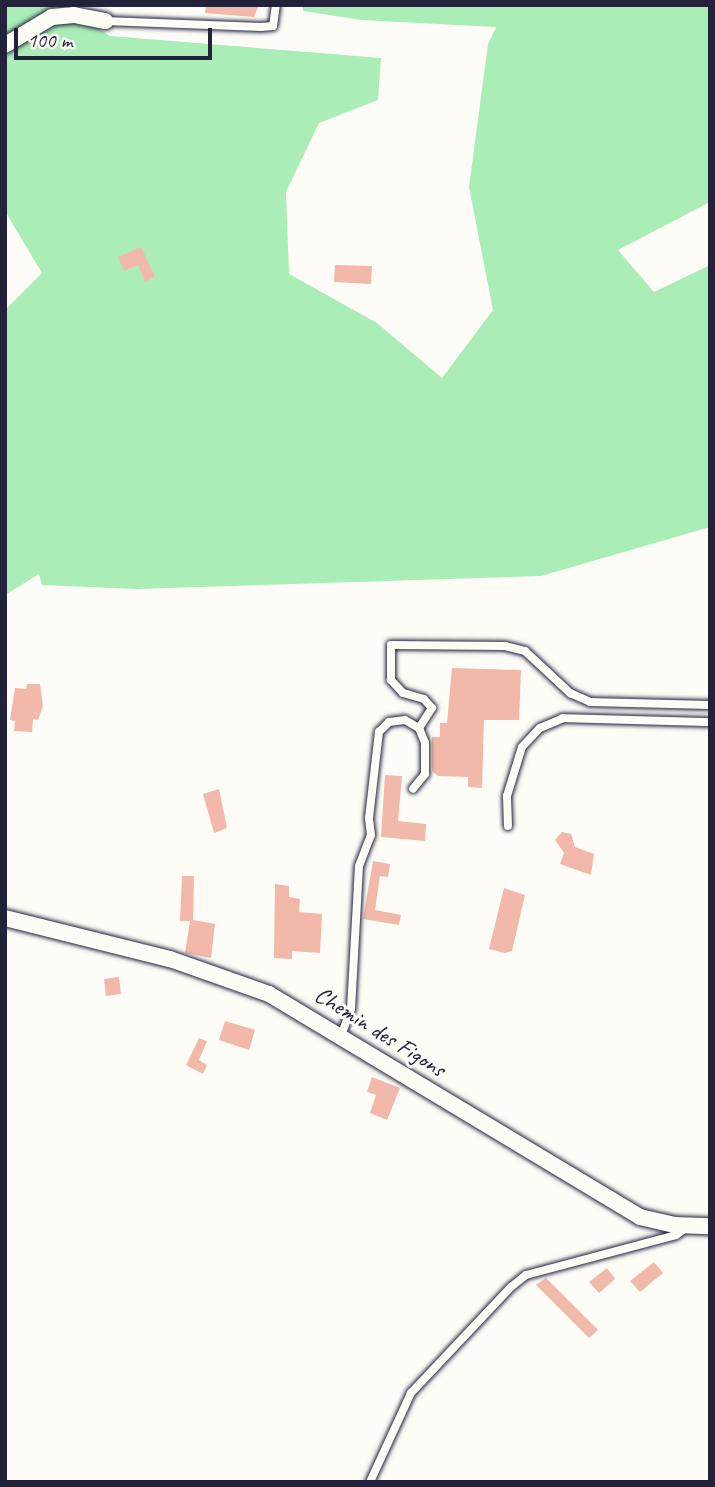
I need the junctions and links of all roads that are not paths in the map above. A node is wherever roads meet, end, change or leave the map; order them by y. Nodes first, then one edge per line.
1 (276, 5) edge
2 (105, 21) joint
3 (5, 45) edge
4 (710, 705) edge
5 (710, 722) edge
6 (419, 728) junction
7 (413, 789) dead end
8 (508, 826) dead end
9 (5, 918) edge
10 (341, 1035) junction
11 (690, 1226) junction
12 (710, 1226) edge
13 (370, 1482) edge

1 - 2 lane
2 - 3 street
4 - 6 lane
5 - 8 lane
6 - 7 lane
6 - 10 lane
9 - 10 street, Chemin des Figons
10 - 11 street, Chemin des Figons
11 - 12 street, Chemin des Figons
11 - 13 lane

